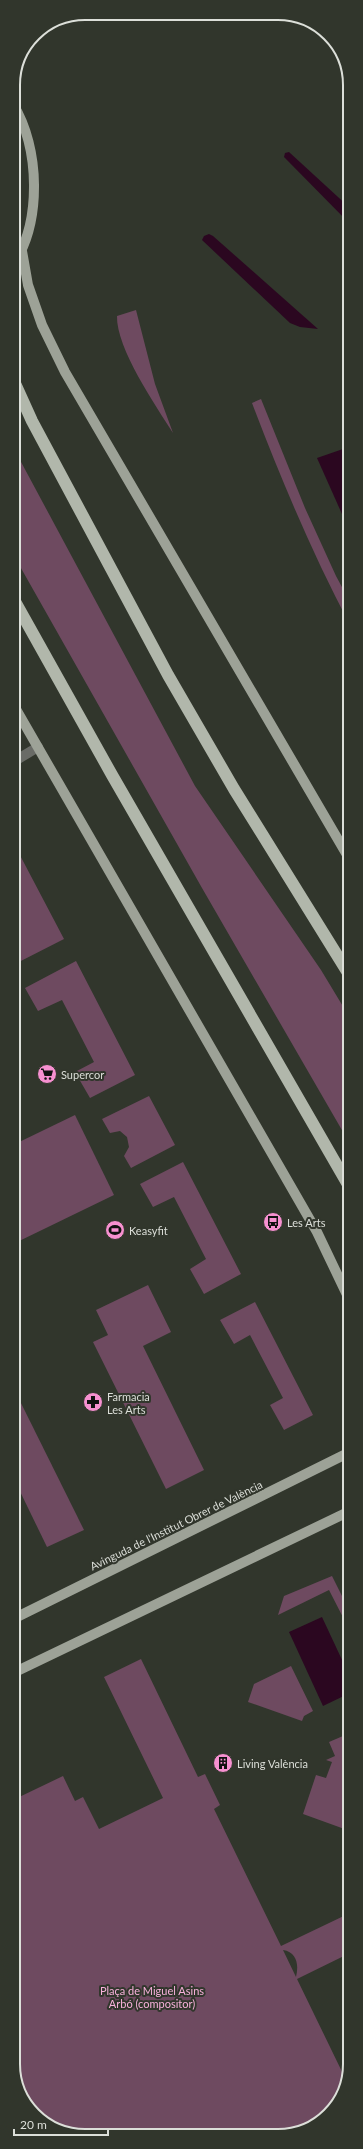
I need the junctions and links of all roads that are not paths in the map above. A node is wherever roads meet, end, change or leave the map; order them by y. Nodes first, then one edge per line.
1 (20, 121) edge
2 (22, 251) junction
3 (20, 254) edge
4 (20, 394) edge
5 (20, 611) edge
6 (20, 716) edge
7 (38, 747) junction
8 (20, 758) edge
9 (343, 848) edge
10 (343, 965) edge
11 (343, 1176) edge
12 (343, 1286) edge
13 (343, 1455) edge
14 (343, 1514) edge
15 (20, 1616) edge
16 (20, 1670) edge

1 - 2 main road
2 - 3 main road
2 - 9 main road
4 - 10 highway
5 - 11 highway
6 - 7 main road
7 - 8 street
7 - 12 main road
13 - 15 main road, Avinguda de l'Institut Obrer de València
14 - 16 main road

